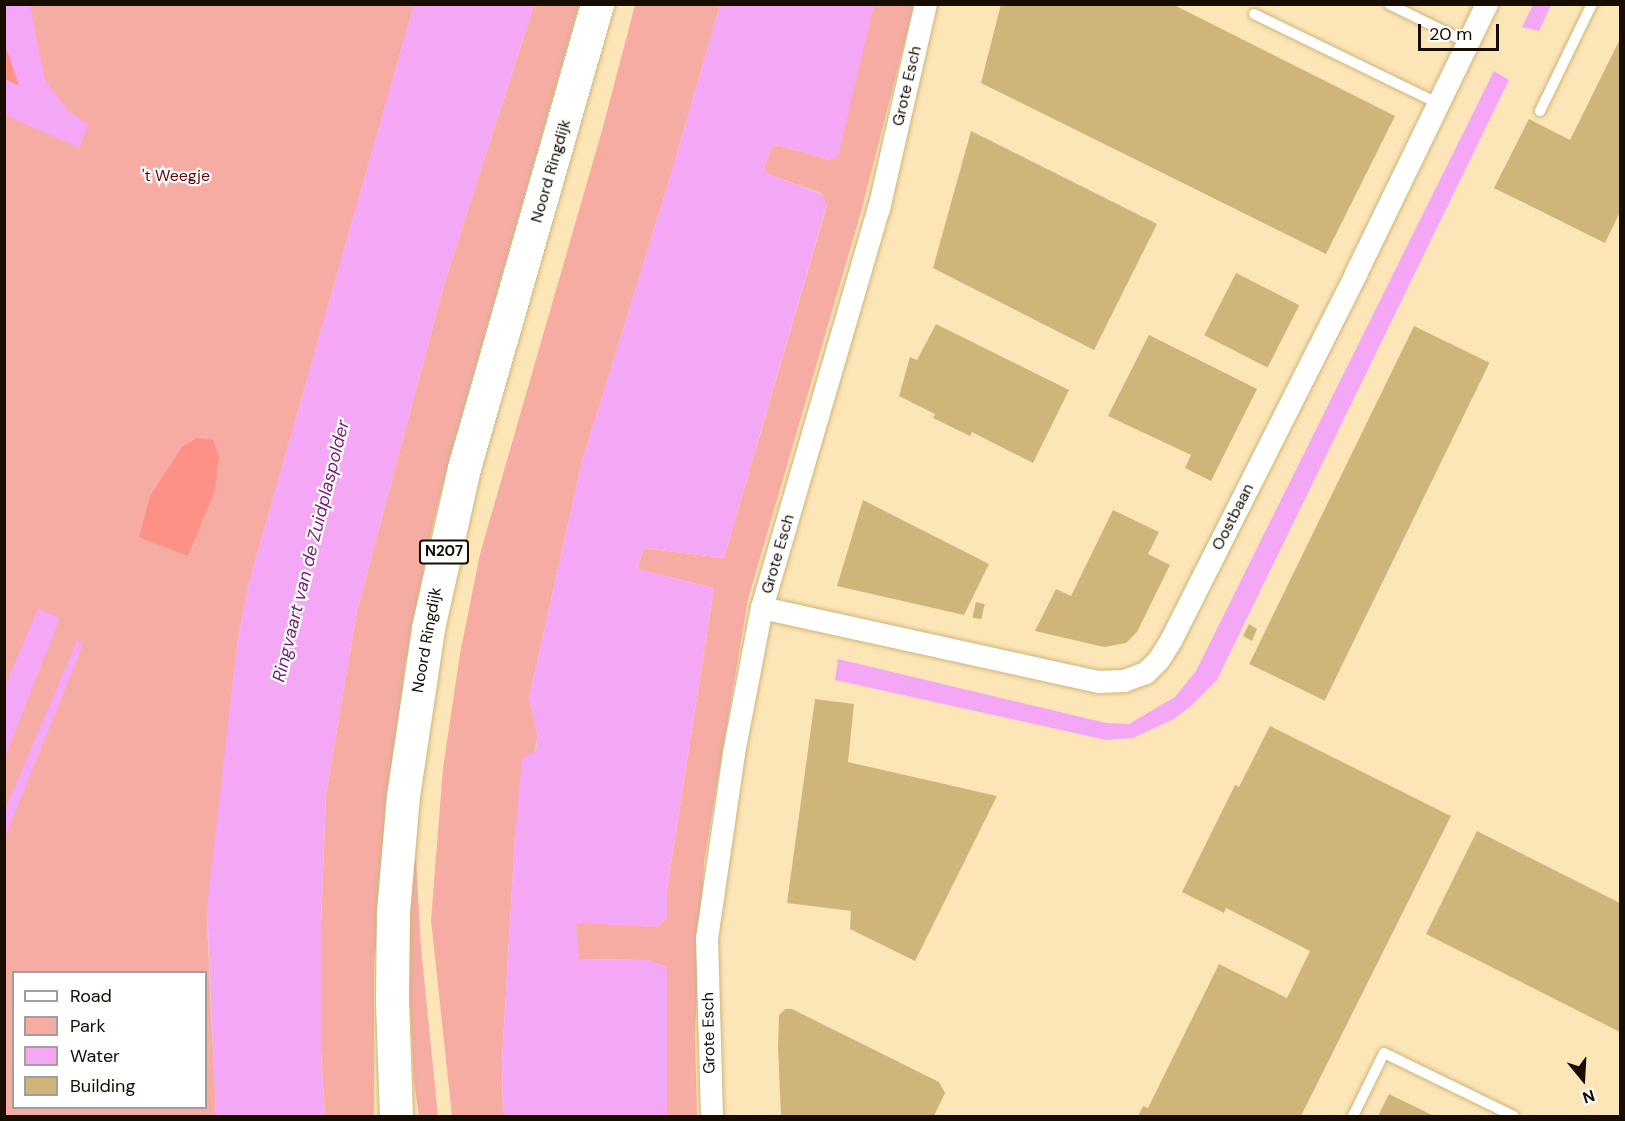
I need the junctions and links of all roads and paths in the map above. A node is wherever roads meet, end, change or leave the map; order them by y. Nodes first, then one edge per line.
1 (597, 4) edge
2 (926, 4) edge
3 (1389, 4) edge
4 (1487, 4) edge
5 (1592, 4) edge
6 (1254, 14) dead end
7 (1468, 43) junction
8 (1439, 104) junction
9 (1540, 111) dead end
10 (762, 608) junction
11 (396, 1116) edge
12 (712, 1116) edge
13 (1353, 1116) edge
14 (1514, 1116) edge

1 - 11 main road, Noord Ringdijk / N207
2 - 10 street, Grote Esch
3 - 7 lane
4 - 7 street, Oostbaan
5 - 9 lane
6 - 8 lane
7 - 8 street, Oostbaan
8 - 10 street, Oostbaan
10 - 12 street, Grote Esch
13 - 14 lane

